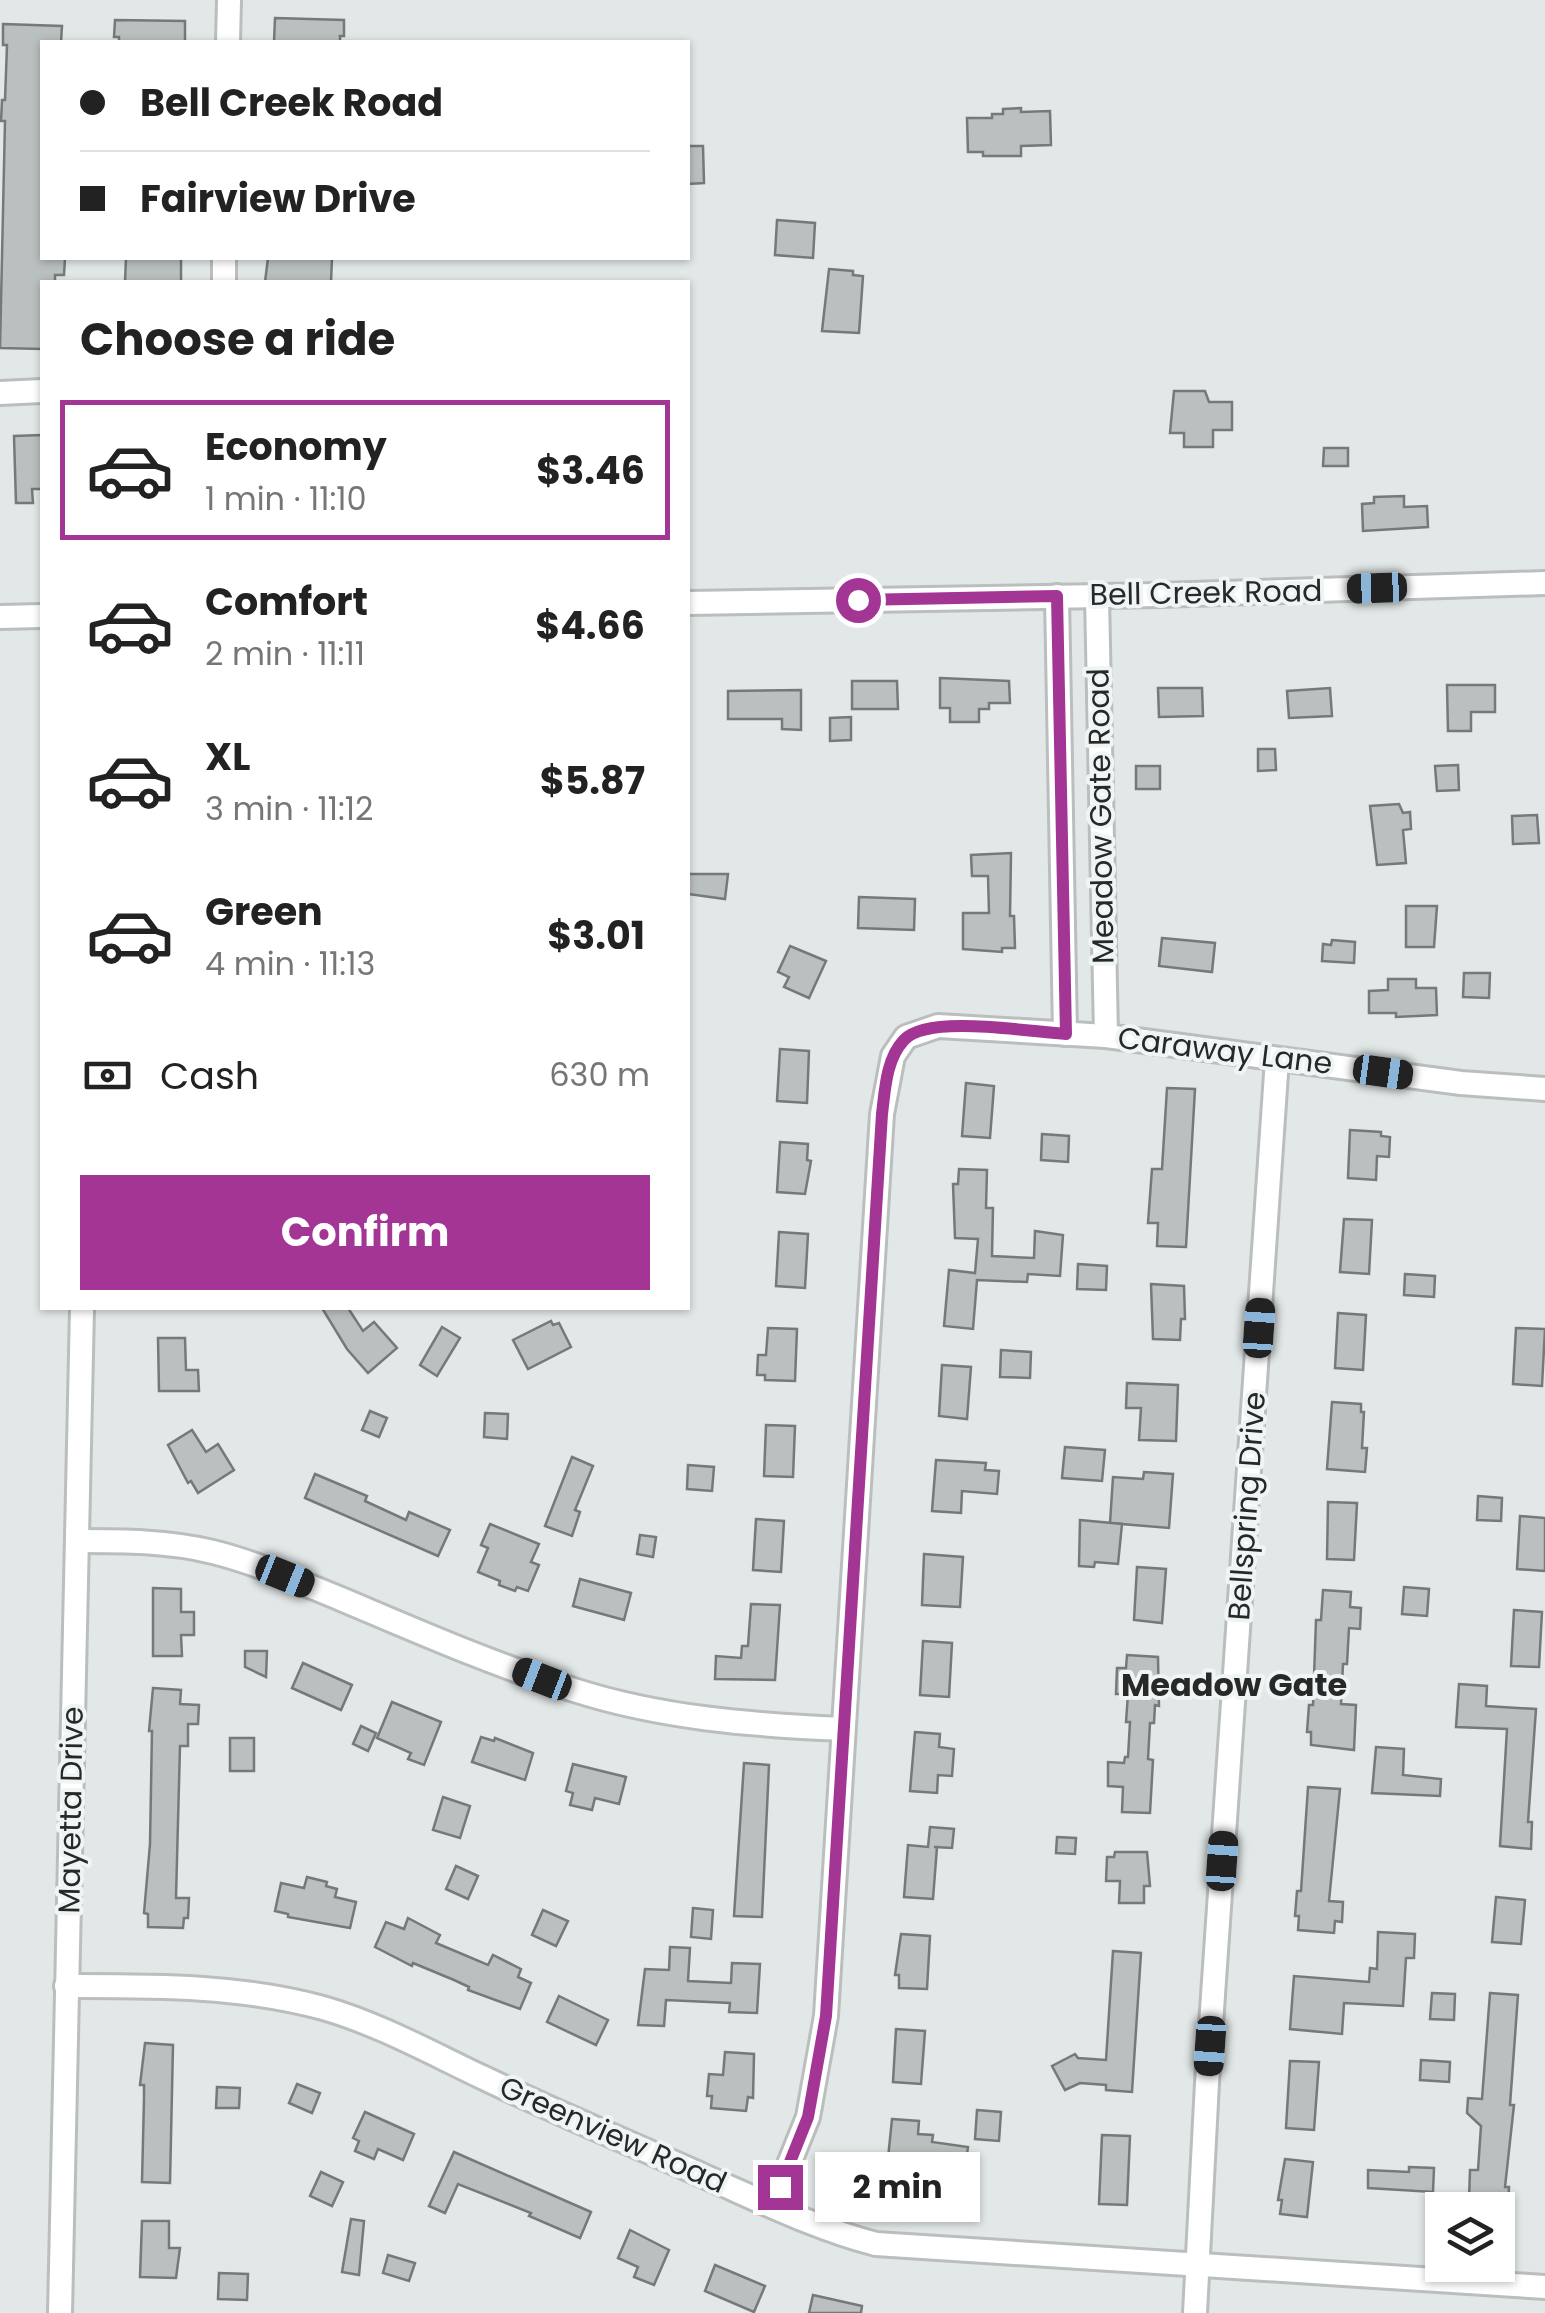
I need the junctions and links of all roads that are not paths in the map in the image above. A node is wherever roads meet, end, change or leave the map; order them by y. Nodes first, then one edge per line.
1 (228, 0) edge
2 (228, 40) edge
3 (40, 392) edge
4 (0, 393) edge
5 (1545, 583) edge
6 (1057, 596) junction
7 (1097, 596) junction
8 (690, 603) edge
9 (40, 616) edge
10 (0, 617) edge
11 (1066, 1034) junction
12 (1106, 1036) junction
13 (1277, 1058) junction
14 (1545, 1089) edge
15 (82, 1310) edge
16 (77, 1541) junction
17 (843, 1729) junction
18 (66, 1986) junction
19 (772, 2206) junction
20 (1196, 2266) junction
21 (1535, 2286) edge
22 (60, 2313) edge
23 (1195, 2313) edge

1 - 2 street
3 - 4 street
5 - 7 street, Bell Creek Road
6 - 7 street, Bell Creek Road
6 - 8 street, Bell Creek Road
6 - 11 street, Meadow Gate Road
7 - 12 street, Meadow Gate Road
9 - 10 street
11 - 12 street, Caraway Lane
11 - 17 street, Caraway Lane
12 - 13 street, Caraway Lane
13 - 14 street, Caraway Lane
13 - 20 street, Bellspring Drive
15 - 16 street, Mayetta Drive
16 - 17 street
16 - 18 street, Mayetta Drive
17 - 19 street
18 - 19 street, Greenview Road
18 - 22 street, Mayetta Drive
19 - 20 street, Greenview Road
20 - 21 street, Greenview Road
20 - 23 street, Bellspring Drive

